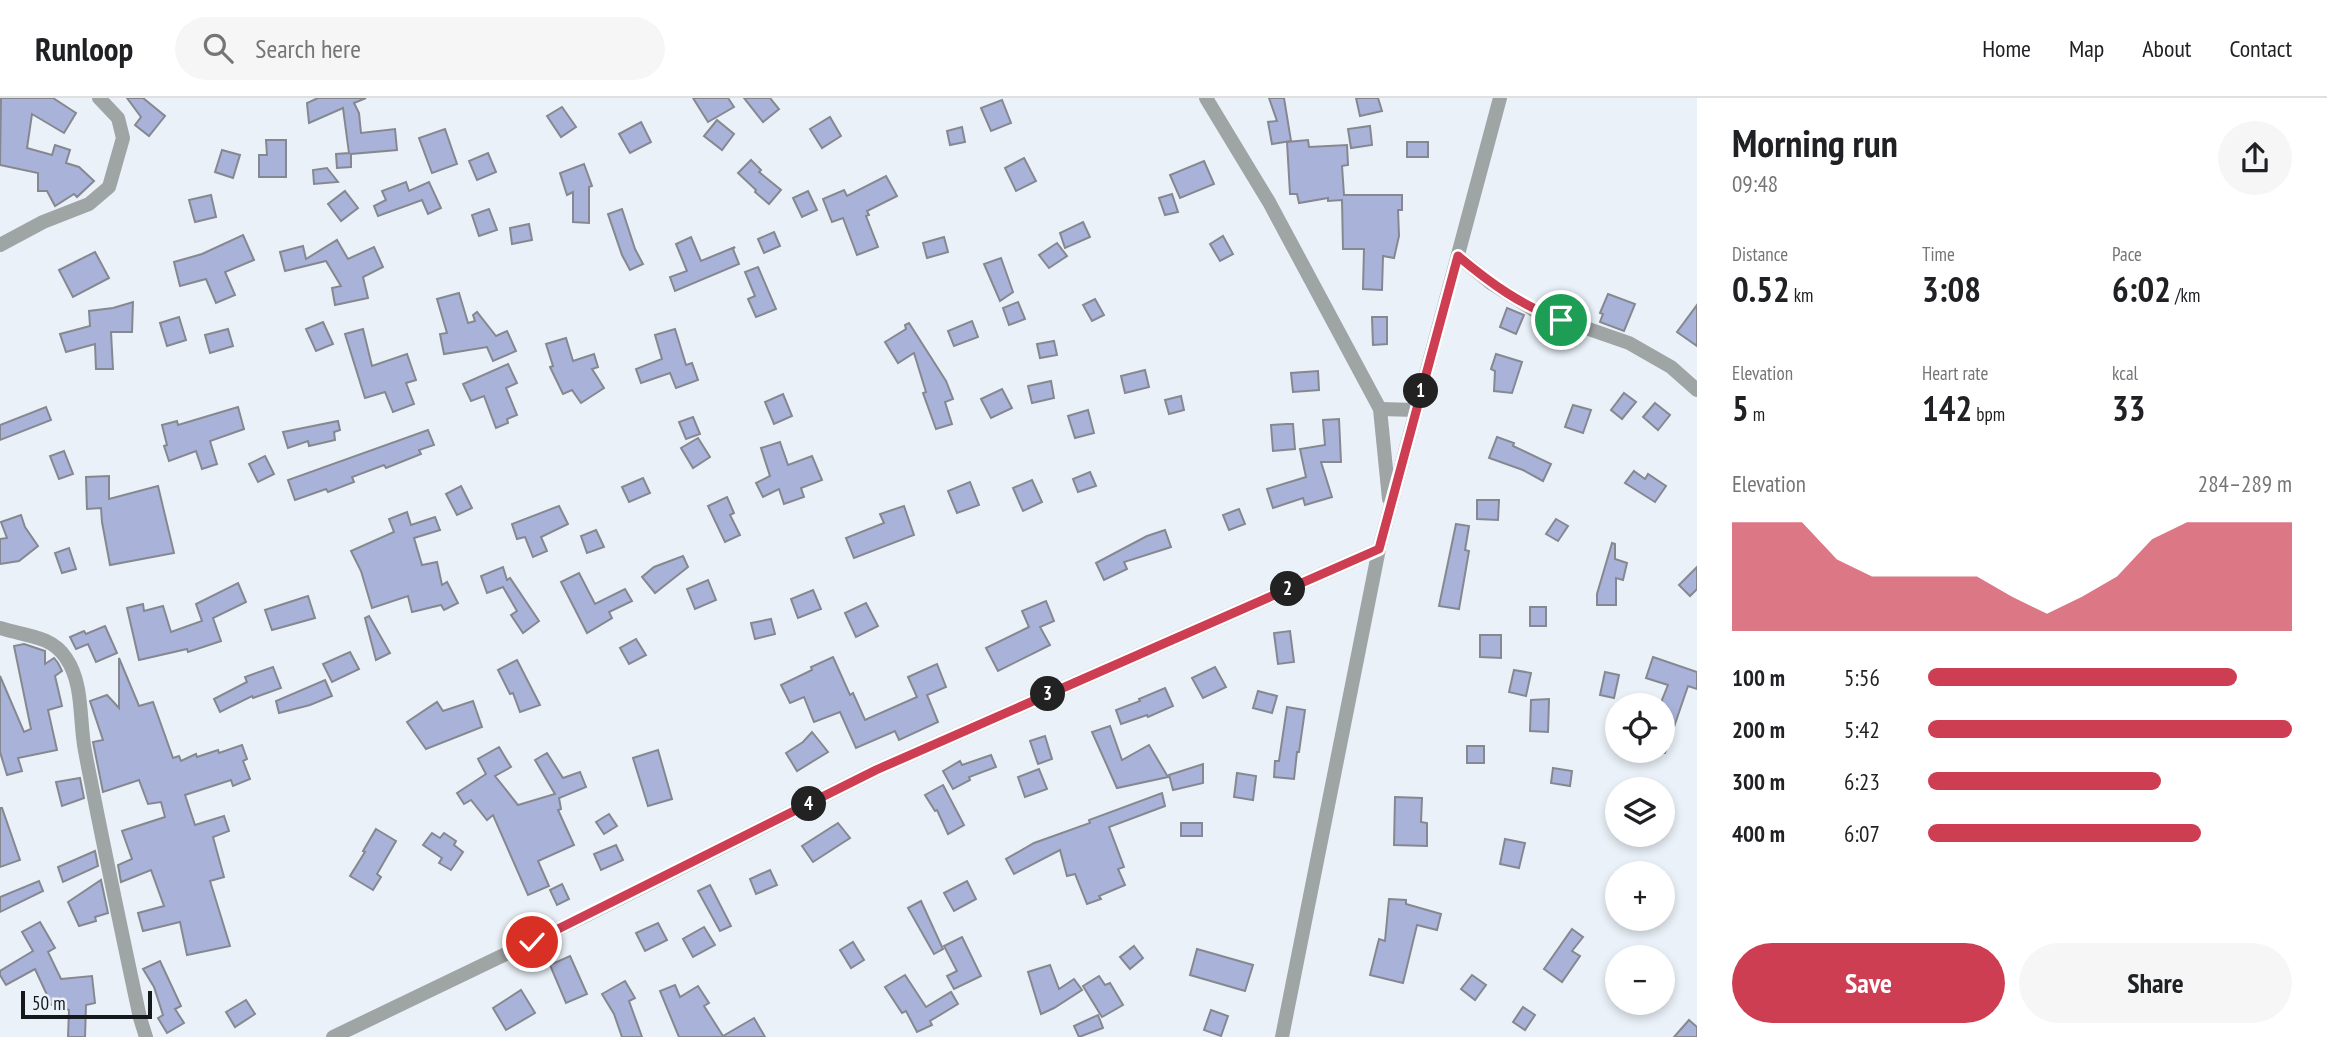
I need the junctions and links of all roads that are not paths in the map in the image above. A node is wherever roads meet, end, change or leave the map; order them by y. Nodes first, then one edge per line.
1 (99, 98) edge
2 (1206, 98) edge
3 (1500, 98) edge
4 (0, 245) edge
5 (1458, 256) junction
6 (1697, 390) edge
7 (1380, 409) junction
8 (1416, 410) junction
9 (1390, 507) junction
10 (1379, 549) junction
11 (0, 628) edge
12 (146, 1037) edge
13 (332, 1037) edge
14 (1282, 1037) edge

1 - 4 street
2 - 7 street
3 - 5 street
5 - 6 street
5 - 8 street
7 - 8 street
7 - 9 street
8 - 9 street
9 - 10 street
10 - 13 street
10 - 14 street
11 - 12 street

